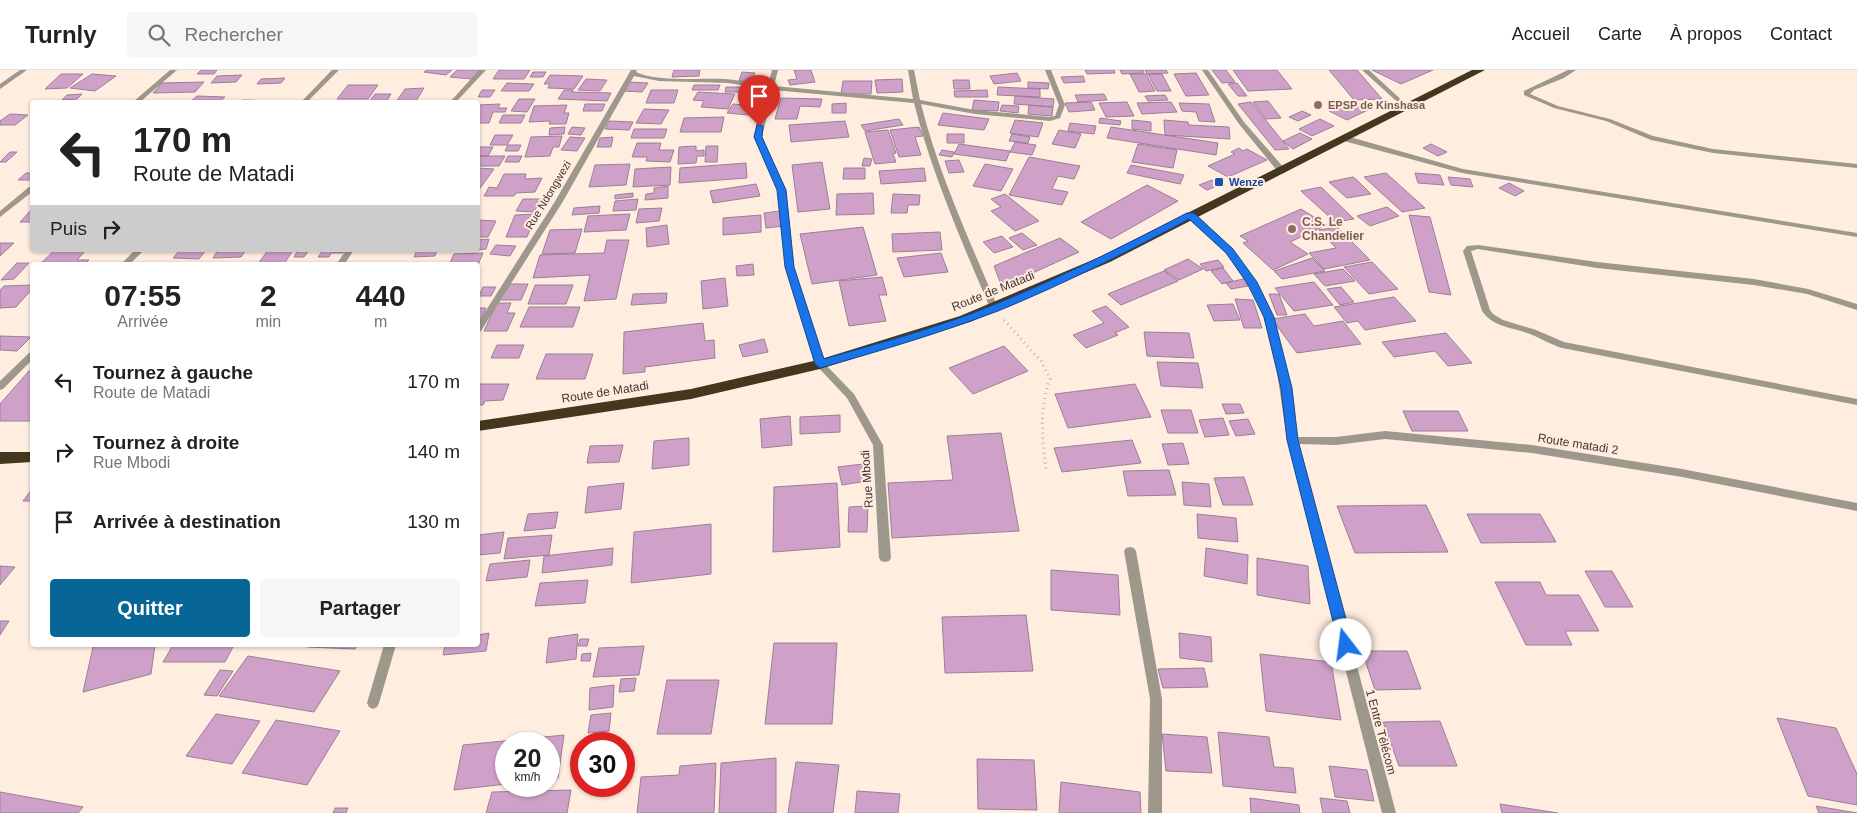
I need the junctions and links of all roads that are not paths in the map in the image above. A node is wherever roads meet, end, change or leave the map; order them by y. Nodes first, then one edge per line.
1 (24, 70) edge
2 (174, 70) edge
3 (336, 70) edge
4 (483, 70) edge
5 (775, 70) edge
6 (911, 70) edge
7 (1048, 70) edge
8 (1205, 70) edge
9 (1366, 70) edge
10 (1480, 70) edge
11 (1573, 70) edge
12 (633, 71) edge
13 (0, 87) edge
14 (770, 88) junction
15 (138, 100) edge
16 (306, 100) edge
17 (455, 100) edge
18 (916, 101) junction
19 (1406, 107) junction
20 (1347, 139) junction
21 (1857, 166) edge
22 (1282, 171) junction
23 (30, 191) edge
24 (0, 215) edge
25 (1190, 215) junction
26 (1857, 235) edge
27 (138, 252) edge
28 (127, 262) edge
29 (1857, 307) edge
30 (994, 308) junction
31 (480, 326) edge
32 (30, 357) edge
33 (820, 364) junction
34 (0, 387) edge
35 (1857, 402) edge
36 (480, 426) edge
37 (1292, 440) junction
38 (30, 456) edge
39 (0, 458) edge
40 (1857, 507) edge
41 (1130, 551) dead end
42 (885, 558) dead end
43 (389, 647) edge
44 (373, 703) dead end
45 (1155, 813) edge
46 (1389, 813) edge

1 - 13 street
2 - 15 street
3 - 16 street
4 - 17 street
5 - 14 street, Rue Mbodi
6 - 18 street
7 - 18 street
8 - 22 street
9 - 19 street
10 - 19 highway, Route de Matadi
11 - 21 street
12 - 14 street
12 - 31 street, Rue Ndongwezi
14 - 18 street
14 - 33 street, Rue Mbodi
18 - 30 street
19 - 20 highway, Route de Matadi
20 - 22 highway, Route de Matadi
20 - 26 street
22 - 25 highway, Route de Matadi
23 - 24 street
25 - 30 highway, Route de Matadi
25 - 37 street, 1 Entre Télécom
27 - 28 street
29 - 35 street
30 - 33 highway, Route de Matadi
32 - 34 street
33 - 36 highway, Route de Matadi
33 - 42 street, Rue Mbodi
37 - 40 street, Route matadi 2
37 - 46 street, 1 Entre Télécom
38 - 39 highway
41 - 45 street
43 - 44 street

